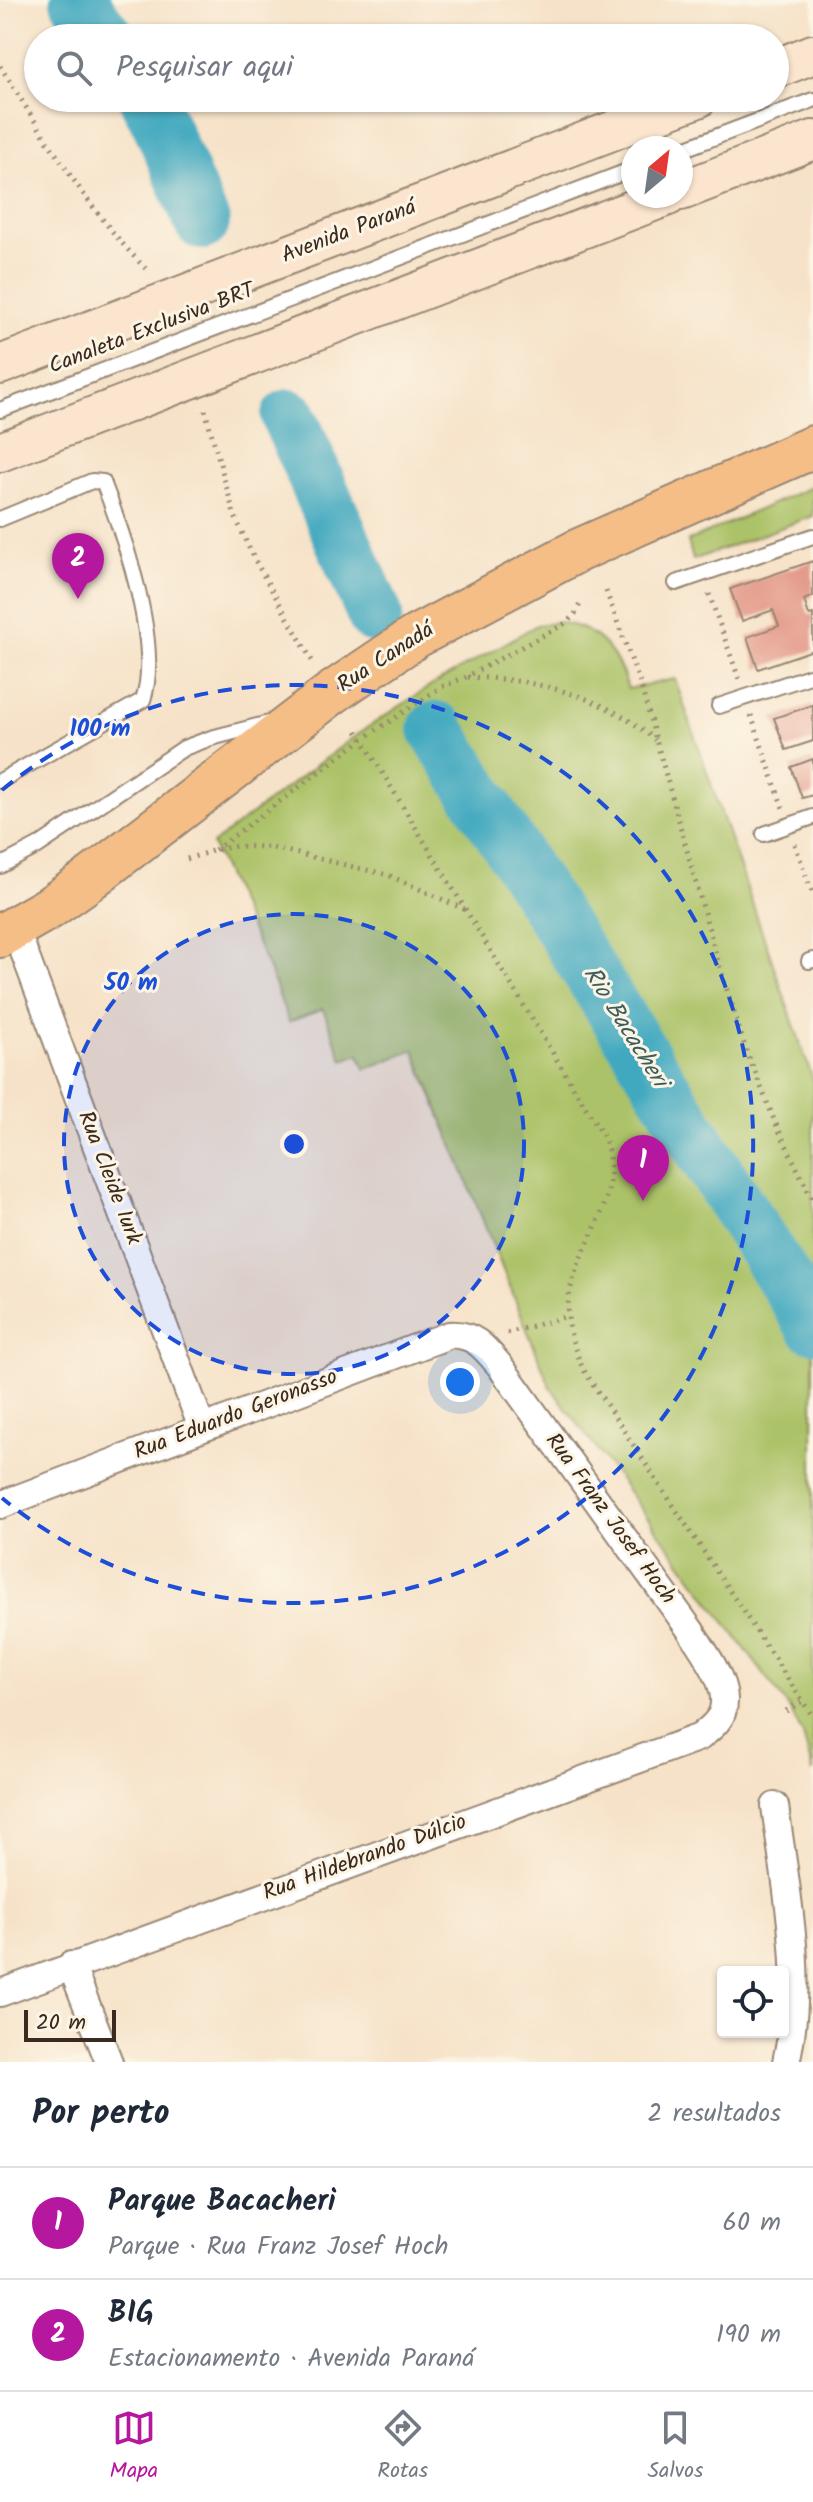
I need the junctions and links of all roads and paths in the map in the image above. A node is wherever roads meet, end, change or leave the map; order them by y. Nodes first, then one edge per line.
1 (813, 54) edge
2 (789, 63) edge
3 (0, 66) edge
4 (813, 100) edge
5 (24, 104) edge
6 (789, 109) edge
7 (29, 112) edge
8 (661, 112) edge
9 (781, 112) edge
10 (813, 140) edge
11 (693, 145) edge
12 (621, 174) edge
13 (693, 186) edge
14 (637, 208) edge
15 (151, 275) dead end
16 (0, 365) edge
17 (202, 402) dead end
18 (0, 410) edge
19 (813, 447) edge
20 (0, 452) edge
21 (0, 519) edge
22 (813, 536) edge
23 (702, 574) junction
24 (676, 583) dead end
25 (606, 591) dead end
26 (581, 602) dead end
27 (315, 665) dead end
28 (813, 675) edge
29 (466, 677) junction
30 (745, 698) junction
31 (719, 706) dead end
32 (307, 713) junction
33 (357, 731) dead end
34 (363, 739) junction
35 (656, 741) junction
36 (0, 781) edge
37 (813, 817) edge
38 (789, 826) junction
39 (764, 834) dead end
40 (215, 850) junction
41 (187, 859) dead end
42 (0, 866) edge
43 (813, 896) edge
44 (466, 911) junction
45 (8, 932) edge
46 (813, 1201) edge
47 (568, 1316) junction
48 (486, 1337) junction
49 (202, 1428) junction
50 (0, 1505) edge
51 (803, 1701) junction
52 (786, 1711) dead end
53 (722, 1712) joint
54 (813, 1717) edge
55 (775, 1806) dead end
56 (71, 1965) junction
57 (0, 1993) edge
58 (109, 2062) edge
59 (786, 2062) edge

1 - 2 street
3 - 5 path
4 - 6 lane
7 - 15 path
8 - 16 street, Avenida Paraná
9 - 11 lane
10 - 13 street
12 - 18 lane, Canaleta Exclusiva BRT
14 - 20 street
17 - 27 path
19 - 32 main road, Rua Canadá
21 - 36 lane
22 - 23 lane
23 - 24 lane
23 - 30 path
25 - 35 path
26 - 29 path
28 - 30 lane
29 - 34 path
29 - 35 path
30 - 31 lane
30 - 38 path
32 - 42 lane
32 - 45 main road, Rua Canadá
33 - 34 path
34 - 40 path
34 - 44 path
35 - 46 path
37 - 38 lane
38 - 39 lane
38 - 43 path
40 - 41 path
40 - 44 path
44 - 47 path
45 - 49 street, Rua Cleide Iurk
47 - 48 path
47 - 51 path
48 - 49 street, Rua Eduardo Geronasso
48 - 53 street, Rua Franz Josef Hoch
49 - 50 street, Rua Eduardo Geronasso
51 - 52 path
51 - 54 path
53 - 56 street, Rua Hildebrando Dúlcio
55 - 59 street
56 - 57 street, Rua Hildebrando Dúlcio
56 - 58 street

